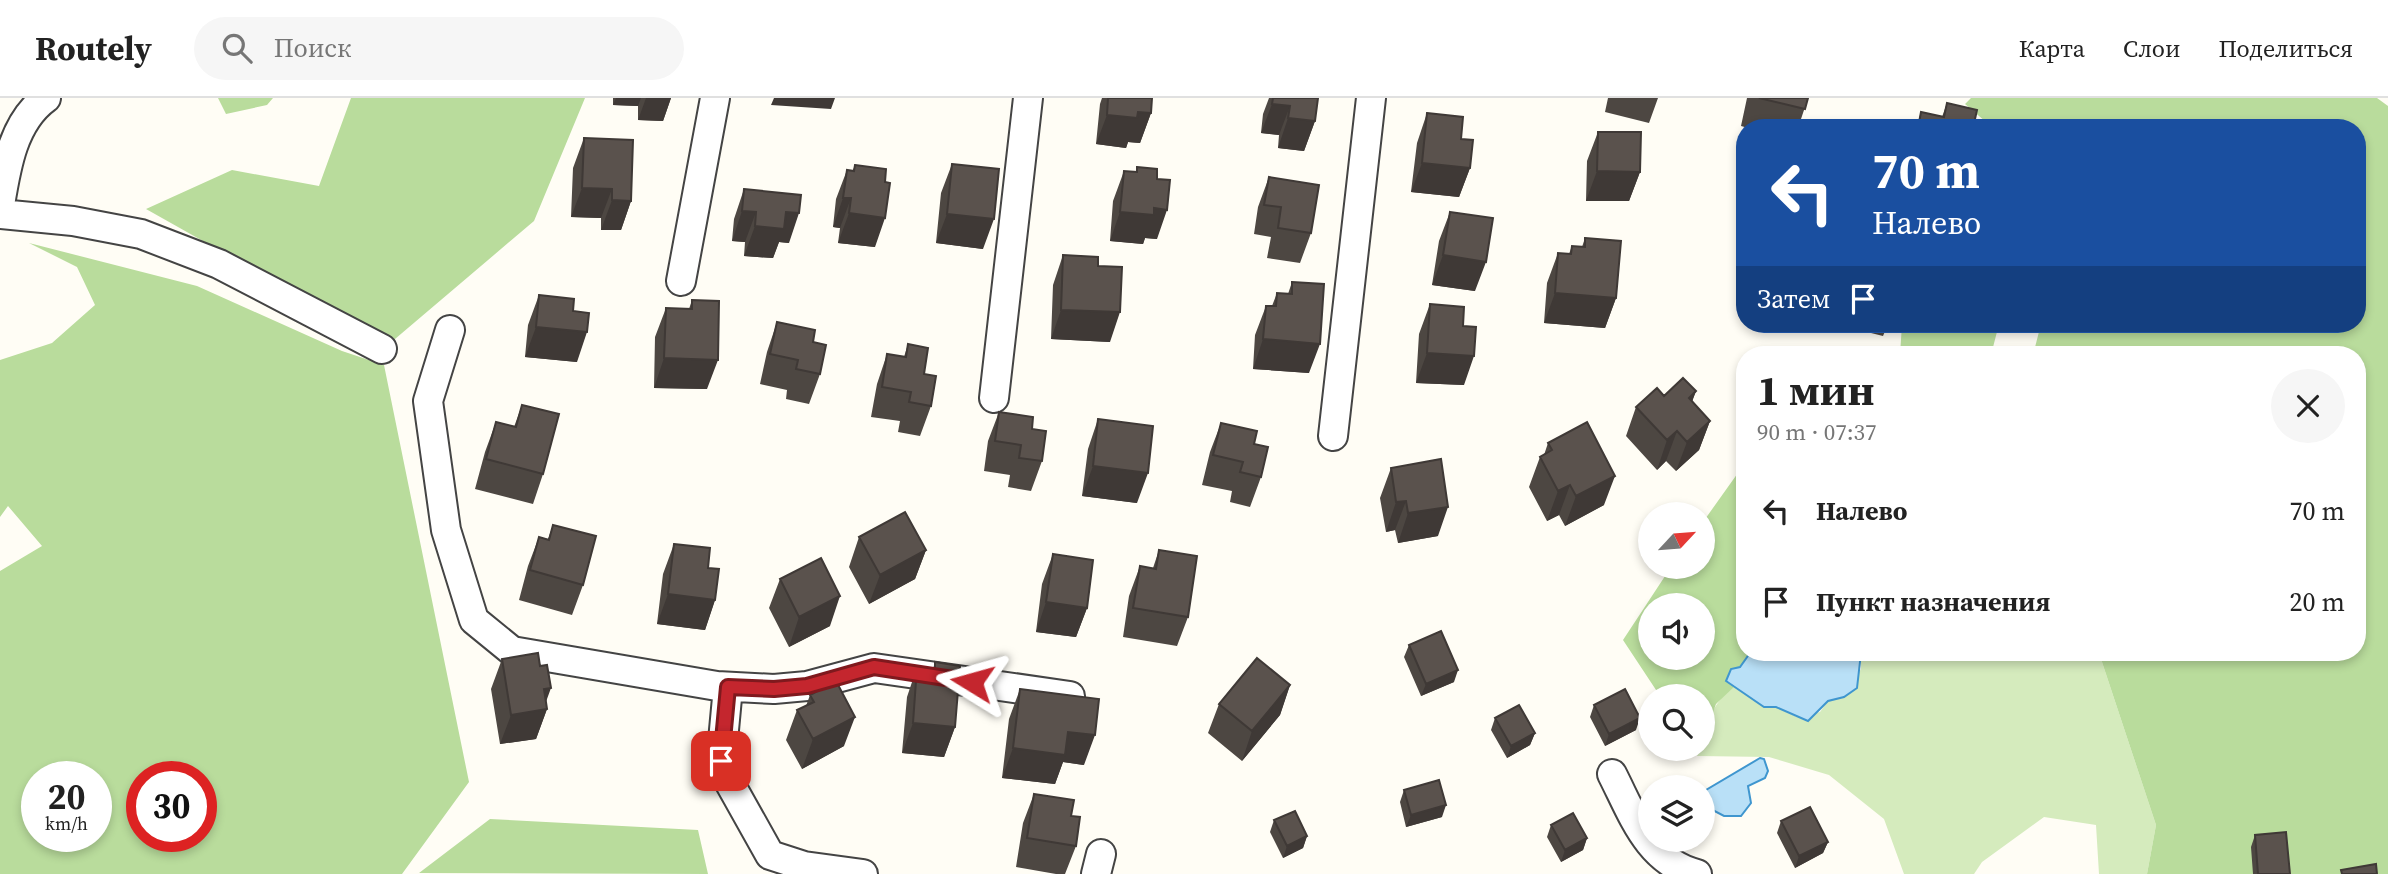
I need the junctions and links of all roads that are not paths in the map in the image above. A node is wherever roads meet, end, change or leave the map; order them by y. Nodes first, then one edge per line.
1 (46, 98) edge
2 (715, 98) edge
3 (1028, 98) edge
4 (1371, 98) edge
5 (0, 205) edge
6 (0, 214) edge
7 (681, 281) dead end
8 (450, 330) dead end
9 (382, 349) dead end
10 (994, 398) dead end
11 (1334, 436) dead end
12 (728, 687) junction
13 (1070, 696) edge
14 (1612, 774) dead end
15 (863, 874) edge
16 (1697, 874) edge

1 - 5 street
2 - 7 street
3 - 10 street
4 - 11 street
6 - 9 street
8 - 12 street
12 - 13 street
12 - 15 street
14 - 16 street

